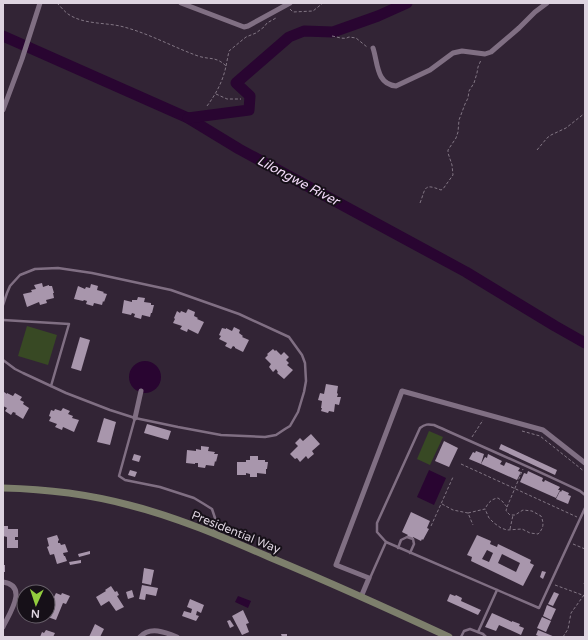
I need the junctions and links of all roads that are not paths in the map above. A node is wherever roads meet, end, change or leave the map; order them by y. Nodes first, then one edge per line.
1 (40, 3) edge
2 (181, 3) edge
3 (547, 3) edge
4 (290, 6) edge
5 (373, 48) road end
6 (3, 110) edge
7 (3, 305) edge
8 (3, 320) edge
9 (3, 360) edge
10 (51, 386) junction
11 (141, 391) dead end
12 (135, 418) junction
13 (585, 463) edge
14 (3, 488) edge
15 (585, 495) edge
16 (585, 508) edge
17 (214, 533) junction
18 (386, 542) junction
19 (398, 548) junction
20 (410, 553) junction
21 (369, 578) junction
22 (3, 582) edge
23 (497, 590) junction
24 (361, 597) junction
25 (3, 627) edge
26 (478, 632) junction
27 (140, 637) edge
28 (177, 637) edge
29 (449, 637) edge
30 (461, 637) edge
31 (486, 637) edge

1 - 6 street
2 - 4 street
3 - 5 street
7 - 12 lane
8 - 10 lane
9 - 10 lane
10 - 12 lane
11 - 12 street
12 - 17 lane
13 - 21 street
14 - 17 main road, Presidential Way
15 - 18 lane
16 - 23 lane
17 - 24 main road, Presidential Way
18 - 19 lane
18 - 21 lane
19 - 20 lane
19 - 20 lane
20 - 23 lane
21 - 24 street
22 - 25 street
23 - 26 lane
24 - 29 main road, Presidential Way
26 - 30 lane
26 - 31 lane
27 - 28 street

